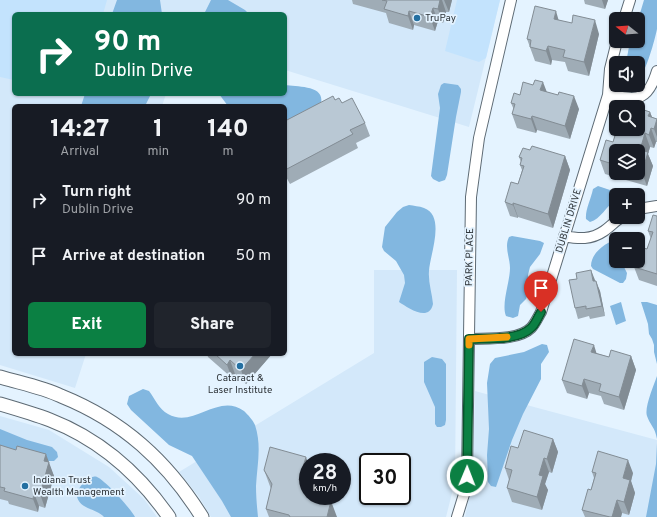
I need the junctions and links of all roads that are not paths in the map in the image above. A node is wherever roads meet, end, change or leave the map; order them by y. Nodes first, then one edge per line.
1 (511, 0) edge
2 (630, 0) edge
3 (626, 12) edge
4 (615, 48) edge
5 (657, 71) edge
6 (608, 95) junction
7 (657, 206) edge
8 (645, 208) edge
9 (614, 224) edge
10 (564, 236) junction
11 (469, 339) junction
12 (0, 377) edge
13 (0, 404) edge
14 (169, 517) edge
15 (202, 517) edge
16 (457, 517) edge

1 - 11 street, PARK PLACE
2 - 3 street
4 - 6 street, DUBLIN DRIVE
5 - 6 street
6 - 10 street, DUBLIN DRIVE
7 - 8 street
9 - 10 street
10 - 11 street, DUBLIN DRIVE
11 - 16 street, PARK PLACE
12 - 15 street
13 - 14 street

